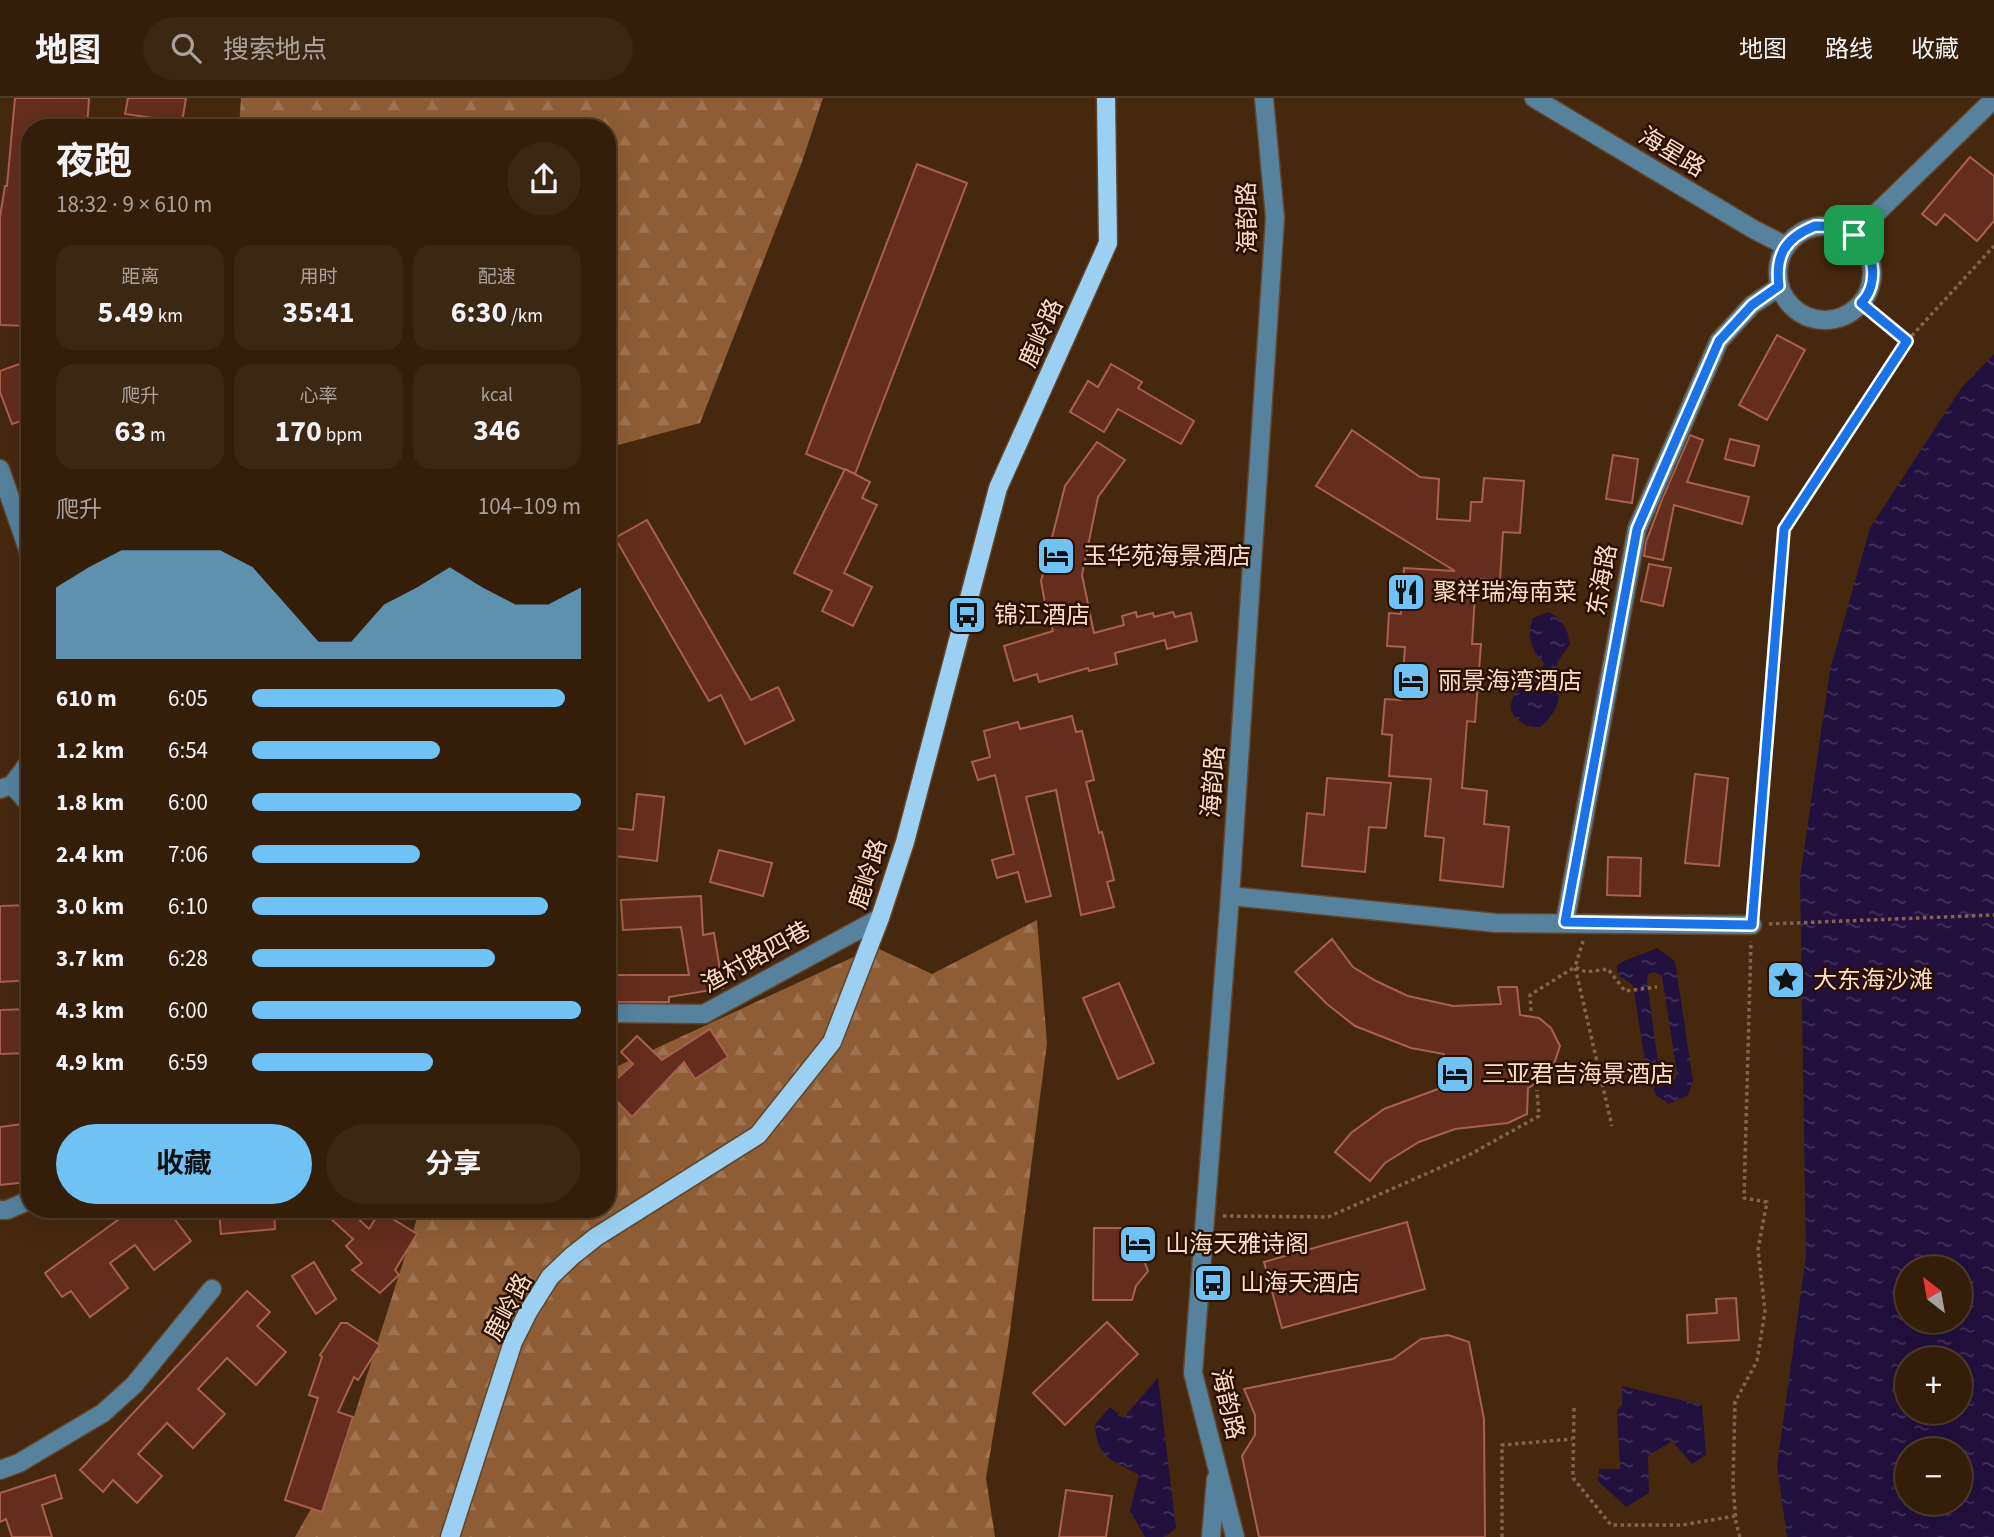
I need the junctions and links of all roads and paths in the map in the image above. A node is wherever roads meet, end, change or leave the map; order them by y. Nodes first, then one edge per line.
1 (1106, 98) edge
2 (1264, 98) edge
3 (1534, 98) edge
4 (1988, 104) edge
5 (1854, 235) junction
6 (1786, 246) junction
7 (1994, 246) edge
8 (1779, 286) junction
9 (1861, 303) junction
10 (1907, 341) junction
11 (0, 469) edge
12 (21, 529) edge
13 (21, 771) edge
14 (6, 787) edge
15 (21, 798) edge
16 (1230, 896) junction
17 (1994, 915) edge
18 (880, 918) junction
19 (1565, 922) junction
20 (1589, 923) junction
21 (1752, 925) junction
22 (1575, 967) junction
23 (1657, 987) dead end
24 (1531, 1011) dead end
25 (616, 1013) edge
26 (1669, 1067) dead end
27 (1599, 1070) junction
28 (1537, 1090) dead end
29 (1612, 1126) dead end
30 (21, 1204) edge
31 (0, 1210) edge
32 (1205, 1216) junction
33 (212, 1289) dead end
34 (1574, 1408) dead end
35 (1573, 1439) junction
36 (1217, 1465) junction
37 (0, 1470) edge
38 (1735, 1516) junction
39 (450, 1537) edge
40 (1211, 1537) edge
41 (1235, 1537) edge
42 (1502, 1537) edge
43 (1740, 1537) edge

1 - 18 main road, 鹿岭路
2 - 16 street, 海韵路
3 - 6 street, 海星路
4 - 5 street
5 - 6 street
5 - 9 street
6 - 8 street
7 - 10 path
8 - 9 street
8 - 19 street, 东海路
9 - 10 path
10 - 21 path
11 - 12 street
13 - 14 street
14 - 15 street
16 - 19 street
16 - 32 street, 海韵路
17 - 21 path
18 - 25 street, 渔村路四巷
18 - 39 main road, 鹿岭路
19 - 20 street
20 - 21 street
20 - 22 path
21 - 38 path
22 - 23 path
22 - 24 path
22 - 27 path
26 - 27 path
27 - 29 path
28 - 32 path
30 - 31 street
32 - 36 street, 海韵路
33 - 37 street
34 - 35 path
35 - 38 path
35 - 42 path
36 - 40 street
36 - 41 street, 海韵路
38 - 43 path

